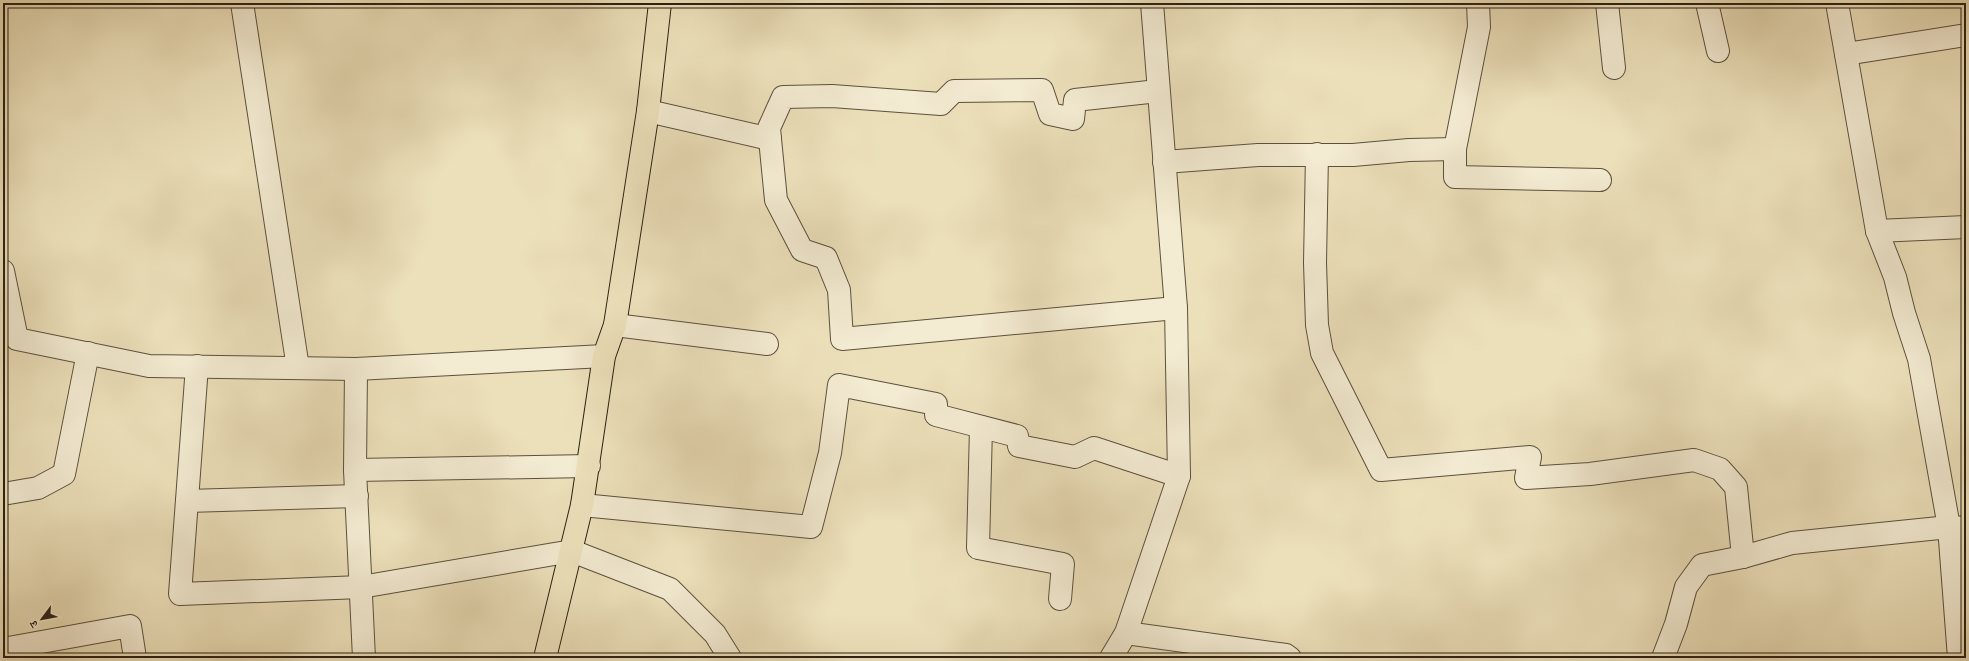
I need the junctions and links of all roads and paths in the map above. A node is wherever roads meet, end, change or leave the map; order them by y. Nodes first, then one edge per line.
1 (242, 3) edge
2 (660, 3) edge
3 (1152, 3) edge
4 (1478, 3) edge
5 (1607, 3) edge
6 (1706, 3) edge
7 (1837, 3) edge
8 (1966, 35) edge
9 (1718, 51) dead end
10 (1846, 54) junction
11 (1614, 68) dead end
12 (1158, 91) junction
13 (648, 111) junction
14 (770, 139) junction
15 (1455, 149) junction
16 (1317, 154) junction
17 (1164, 162) junction
18 (1600, 180) dead end
19 (1966, 227) edge
20 (1877, 231) junction
21 (3, 271) edge
22 (1176, 308) junction
23 (615, 325) junction
24 (767, 344) dead end
25 (88, 353) junction
26 (604, 356) junction
27 (197, 366) junction
28 (298, 368) junction
29 (356, 369) junction
30 (981, 427) junction
31 (589, 466) junction
32 (355, 470) junction
33 (1179, 476) junction
34 (3, 494) edge
35 (357, 496) junction
36 (187, 501) junction
37 (582, 505) junction
38 (1957, 528) edge
39 (572, 551) junction
40 (1743, 558) junction
41 (361, 588) junction
42 (1060, 600) dead end
43 (1126, 633) junction
44 (3, 649) edge
45 (135, 658) edge
46 (364, 658) edge
47 (545, 658) edge
48 (730, 658) edge
49 (1111, 658) edge
50 (1290, 658) edge
51 (1663, 658) edge
52 (1960, 658) edge

1 - 28 street
2 - 13 main road
3 - 12 street
4 - 15 street
5 - 11 street
6 - 9 street
7 - 10 street
8 - 10 street
10 - 20 street
12 - 14 street
12 - 17 street
13 - 14 street
13 - 23 main road
14 - 22 street
15 - 16 street
15 - 18 street
16 - 17 street
16 - 40 street
17 - 22 street
19 - 20 street
20 - 38 street
21 - 25 street
22 - 33 street
23 - 24 street
23 - 26 main road
25 - 27 street
25 - 34 street
26 - 29 street
26 - 31 main road
27 - 28 street
27 - 36 street
28 - 29 street
29 - 32 street
30 - 33 street
30 - 37 street
30 - 42 street
31 - 32 street
31 - 37 main road
32 - 35 street
33 - 43 street
35 - 36 street
35 - 41 street
36 - 41 street
37 - 39 main road
38 - 40 street
38 - 52 street
39 - 41 street
39 - 47 main road
39 - 48 street
40 - 51 street
41 - 46 street
43 - 49 street
43 - 50 street
44 - 45 street

